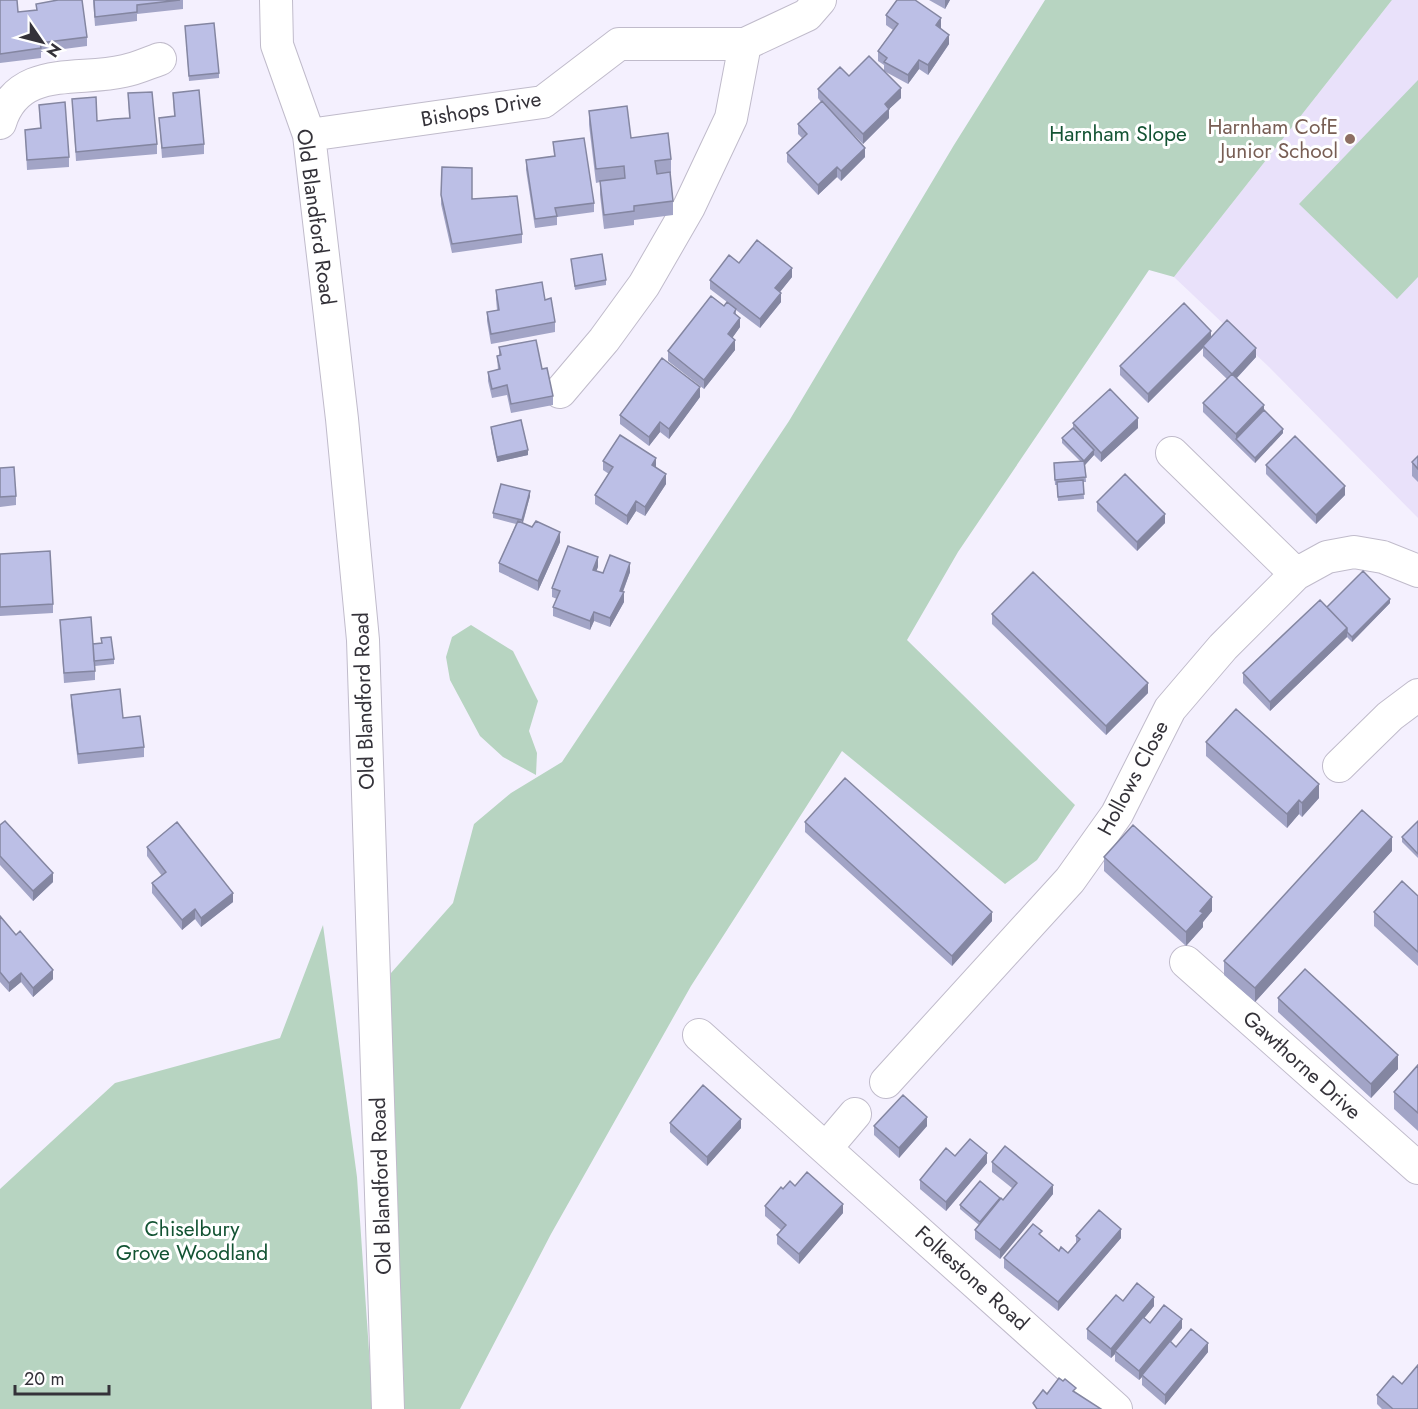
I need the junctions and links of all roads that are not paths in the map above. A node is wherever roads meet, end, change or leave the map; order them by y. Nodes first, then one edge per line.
1 (276, 0) edge
2 (820, 0) edge
3 (745, 44) junction
4 (160, 59) dead end
5 (0, 123) edge
6 (309, 135) junction
7 (560, 392) dead end
8 (1172, 453) dead end
9 (1418, 571) edge
10 (1296, 574) junction
11 (1418, 695) edge
12 (1339, 766) dead end
13 (1186, 962) dead end
14 (699, 1035) dead end
15 (886, 1082) dead end
16 (855, 1114) dead end
17 (827, 1147) junction
18 (1418, 1168) edge
19 (388, 1409) edge
20 (1116, 1409) edge

1 - 6 street, Old Blandford Road
2 - 3 street, Bishops Drive
3 - 6 street, Bishops Drive
3 - 7 street
4 - 5 street
6 - 19 street, Old Blandford Road
8 - 10 street
9 - 10 street, Hollows Close
10 - 15 street, Hollows Close
11 - 12 street
13 - 18 street, Gawthorne Drive
14 - 17 street, Folkestone Road
16 - 17 street
17 - 20 street, Folkestone Road

